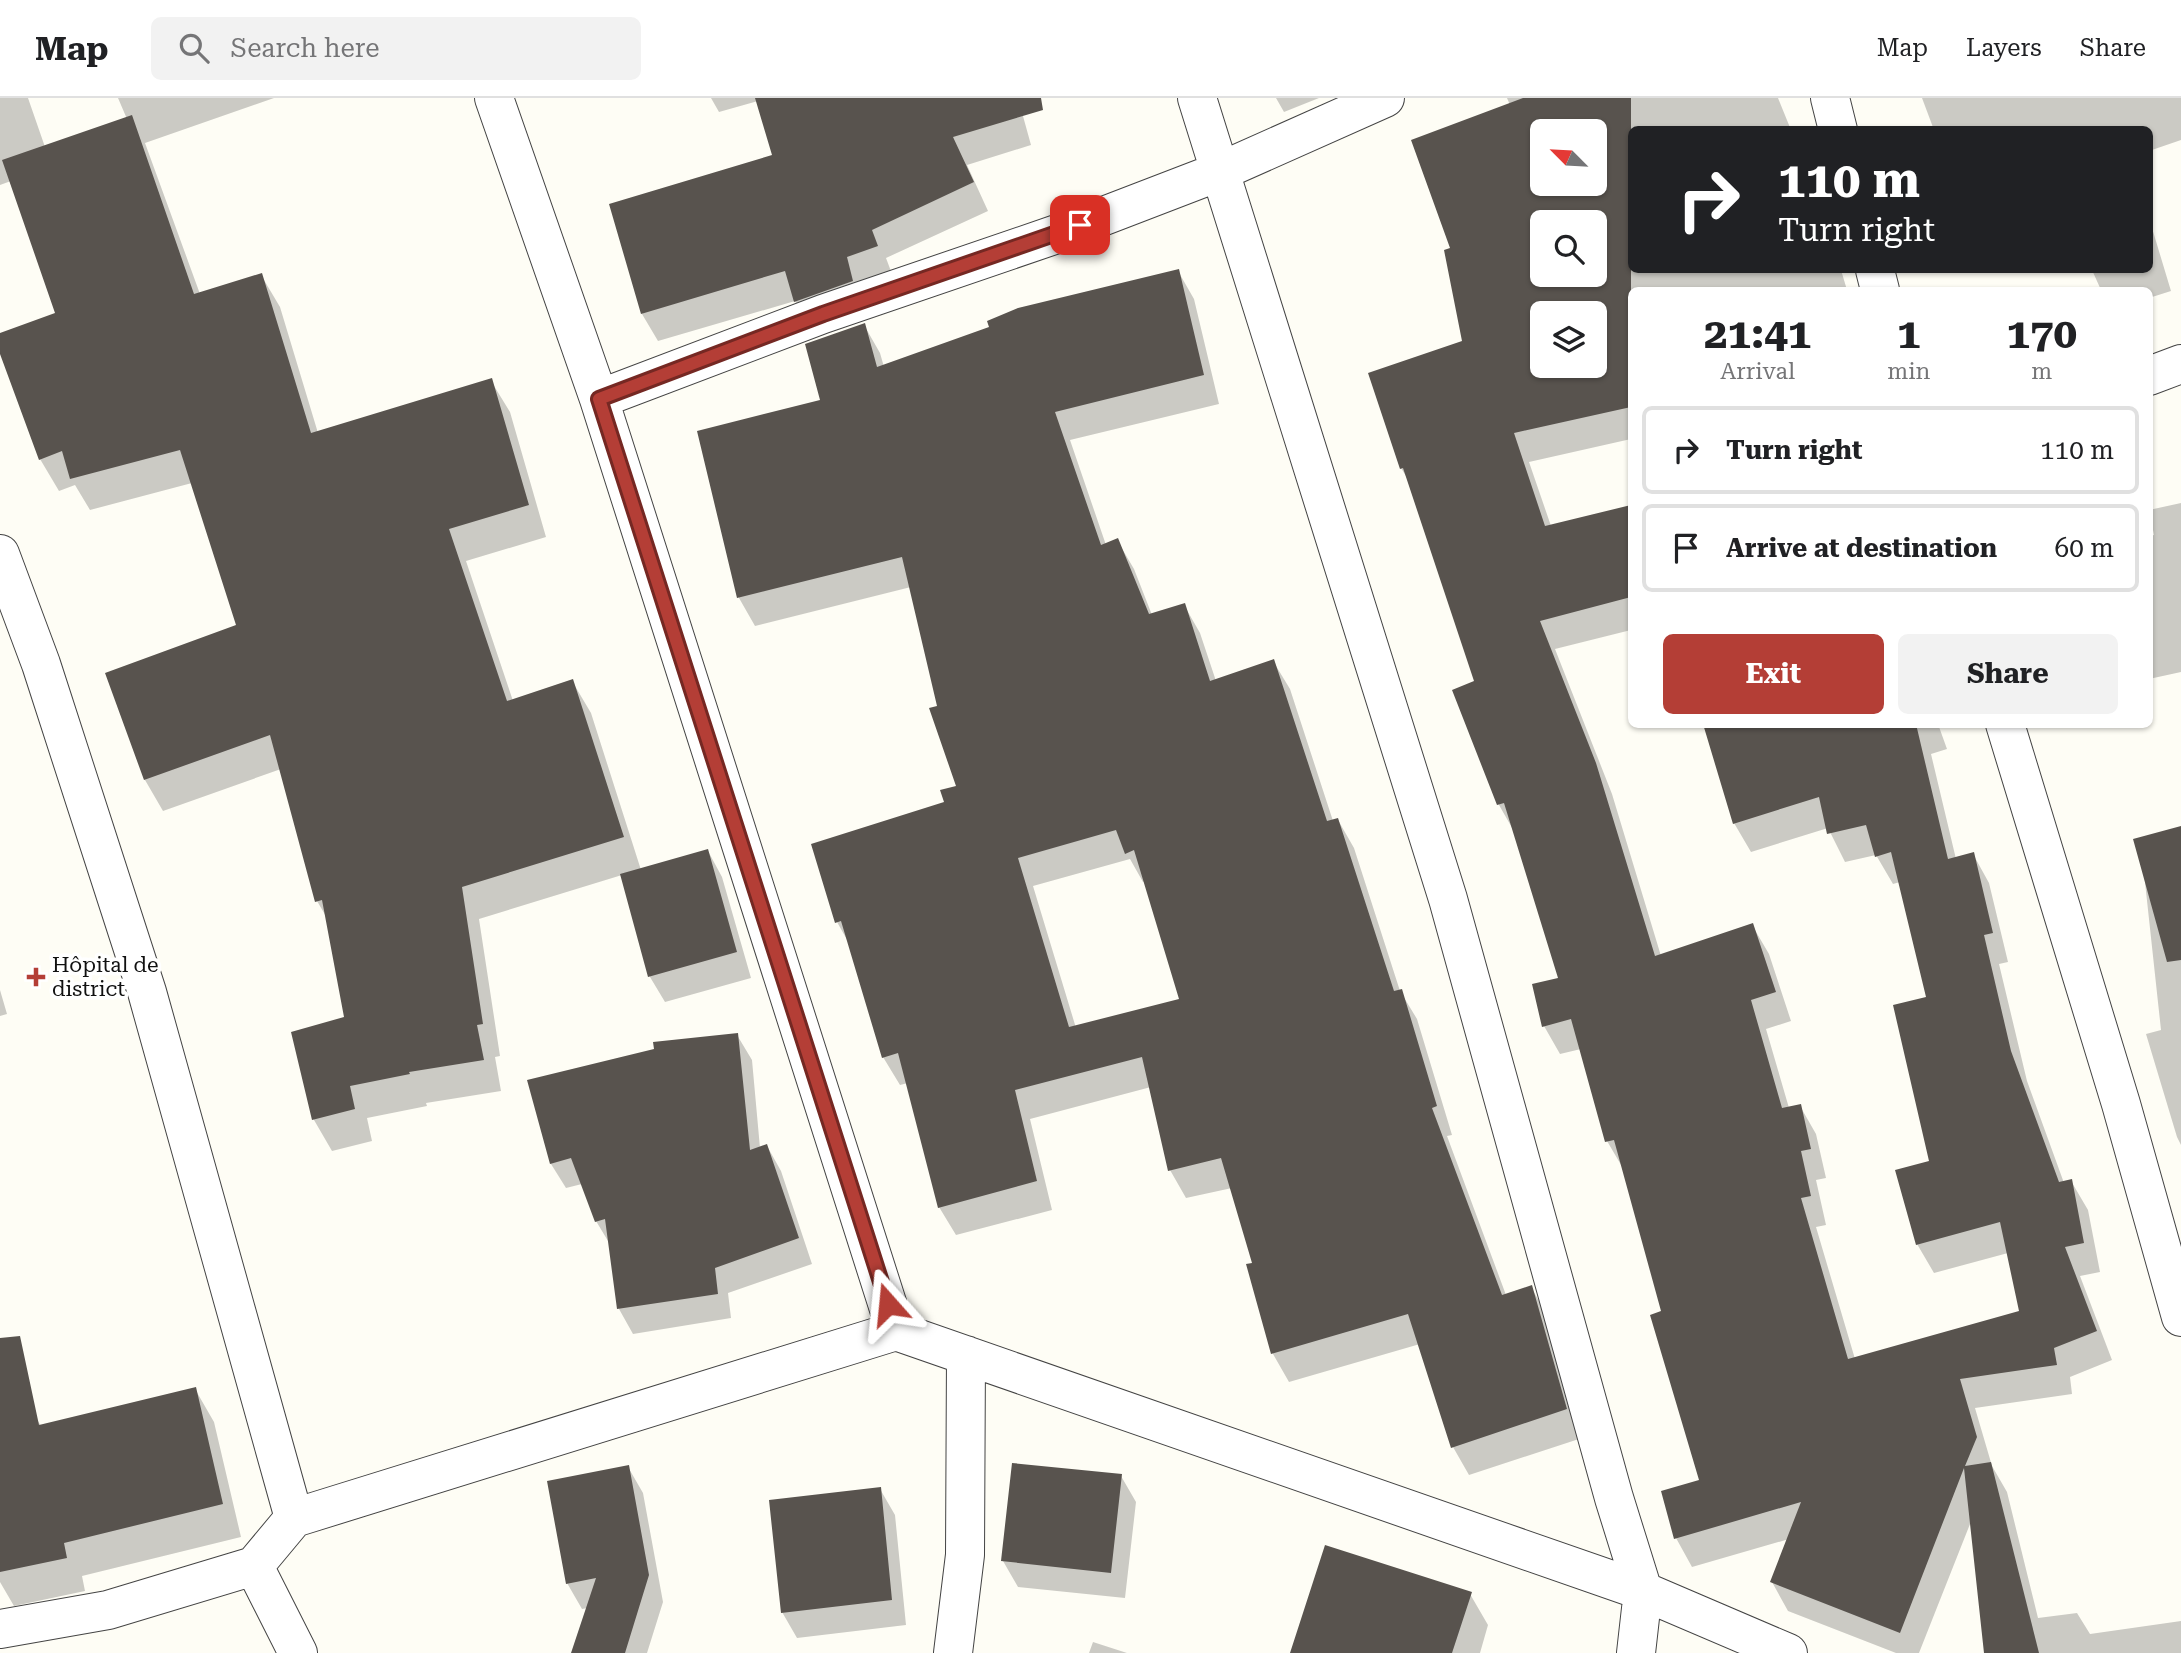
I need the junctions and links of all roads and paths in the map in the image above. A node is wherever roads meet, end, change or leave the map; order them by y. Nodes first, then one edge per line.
1 (494, 98) edge
2 (1197, 98) edge
3 (1385, 98) edge
4 (1830, 98) edge
5 (1837, 126) edge
6 (1221, 172) junction
7 (2181, 364) edge
8 (2153, 374) edge
9 (599, 399) junction
10 (0, 554) edge
11 (2006, 728) edge
12 (2181, 1317) edge
13 (896, 1331) junction
14 (966, 1355) junction
15 (294, 1518) junction
16 (254, 1566) junction
17 (1643, 1591) junction
18 (0, 1629) edge
19 (298, 1653) edge
20 (953, 1653) edge
21 (1636, 1653) edge
22 (1788, 1653) edge

1 - 9 street
2 - 6 street
3 - 6 street
4 - 5 street
6 - 9 street
6 - 17 street
7 - 8 street
9 - 13 street
10 - 15 street
11 - 12 street
13 - 14 street
13 - 15 street
14 - 17 street
14 - 20 street
15 - 16 street
16 - 18 street
16 - 19 street
17 - 21 street
17 - 22 street

